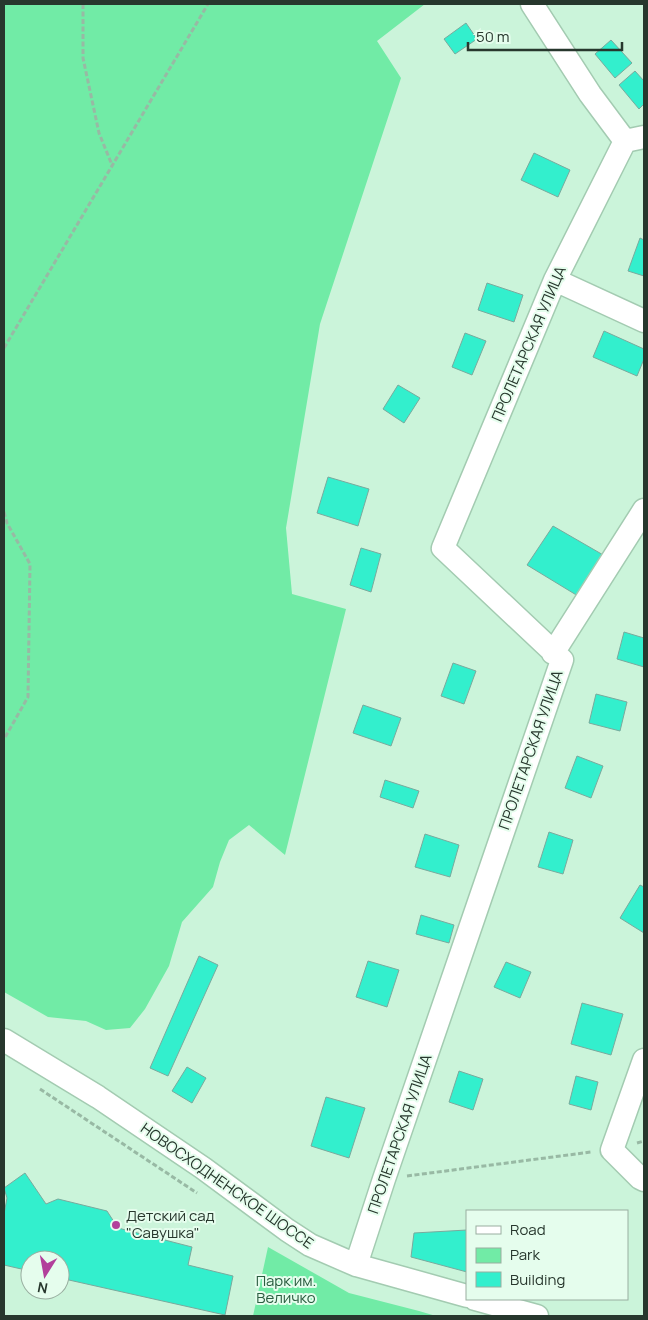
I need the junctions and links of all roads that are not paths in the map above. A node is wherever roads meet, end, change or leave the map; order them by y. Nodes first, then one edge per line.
1 (532, 4) edge
2 (635, 139) edge
3 (554, 280) junction
4 (644, 321) edge
5 (644, 510) edge
6 (553, 652) junction
7 (4, 1040) edge
8 (644, 1060) edge
9 (644, 1180) edge
10 (356, 1265) junction
11 (466, 1296) edge
12 (479, 1300) edge
13 (537, 1316) edge

1 - 2 street
2 - 3 street, ПРОЛЕТАРСКАЯ УЛИЦА
3 - 4 street
3 - 6 street, ПРОЛЕТАРСКАЯ УЛИЦА
5 - 6 street
6 - 10 street, ПРОЛЕТАРСКАЯ УЛИЦА
7 - 10 street, НОВОСХОДНЕНСКОЕ ШОССЕ
8 - 9 street
10 - 11 street, НОВОСХОДНЕНСКОЕ ШОССЕ
12 - 13 street

